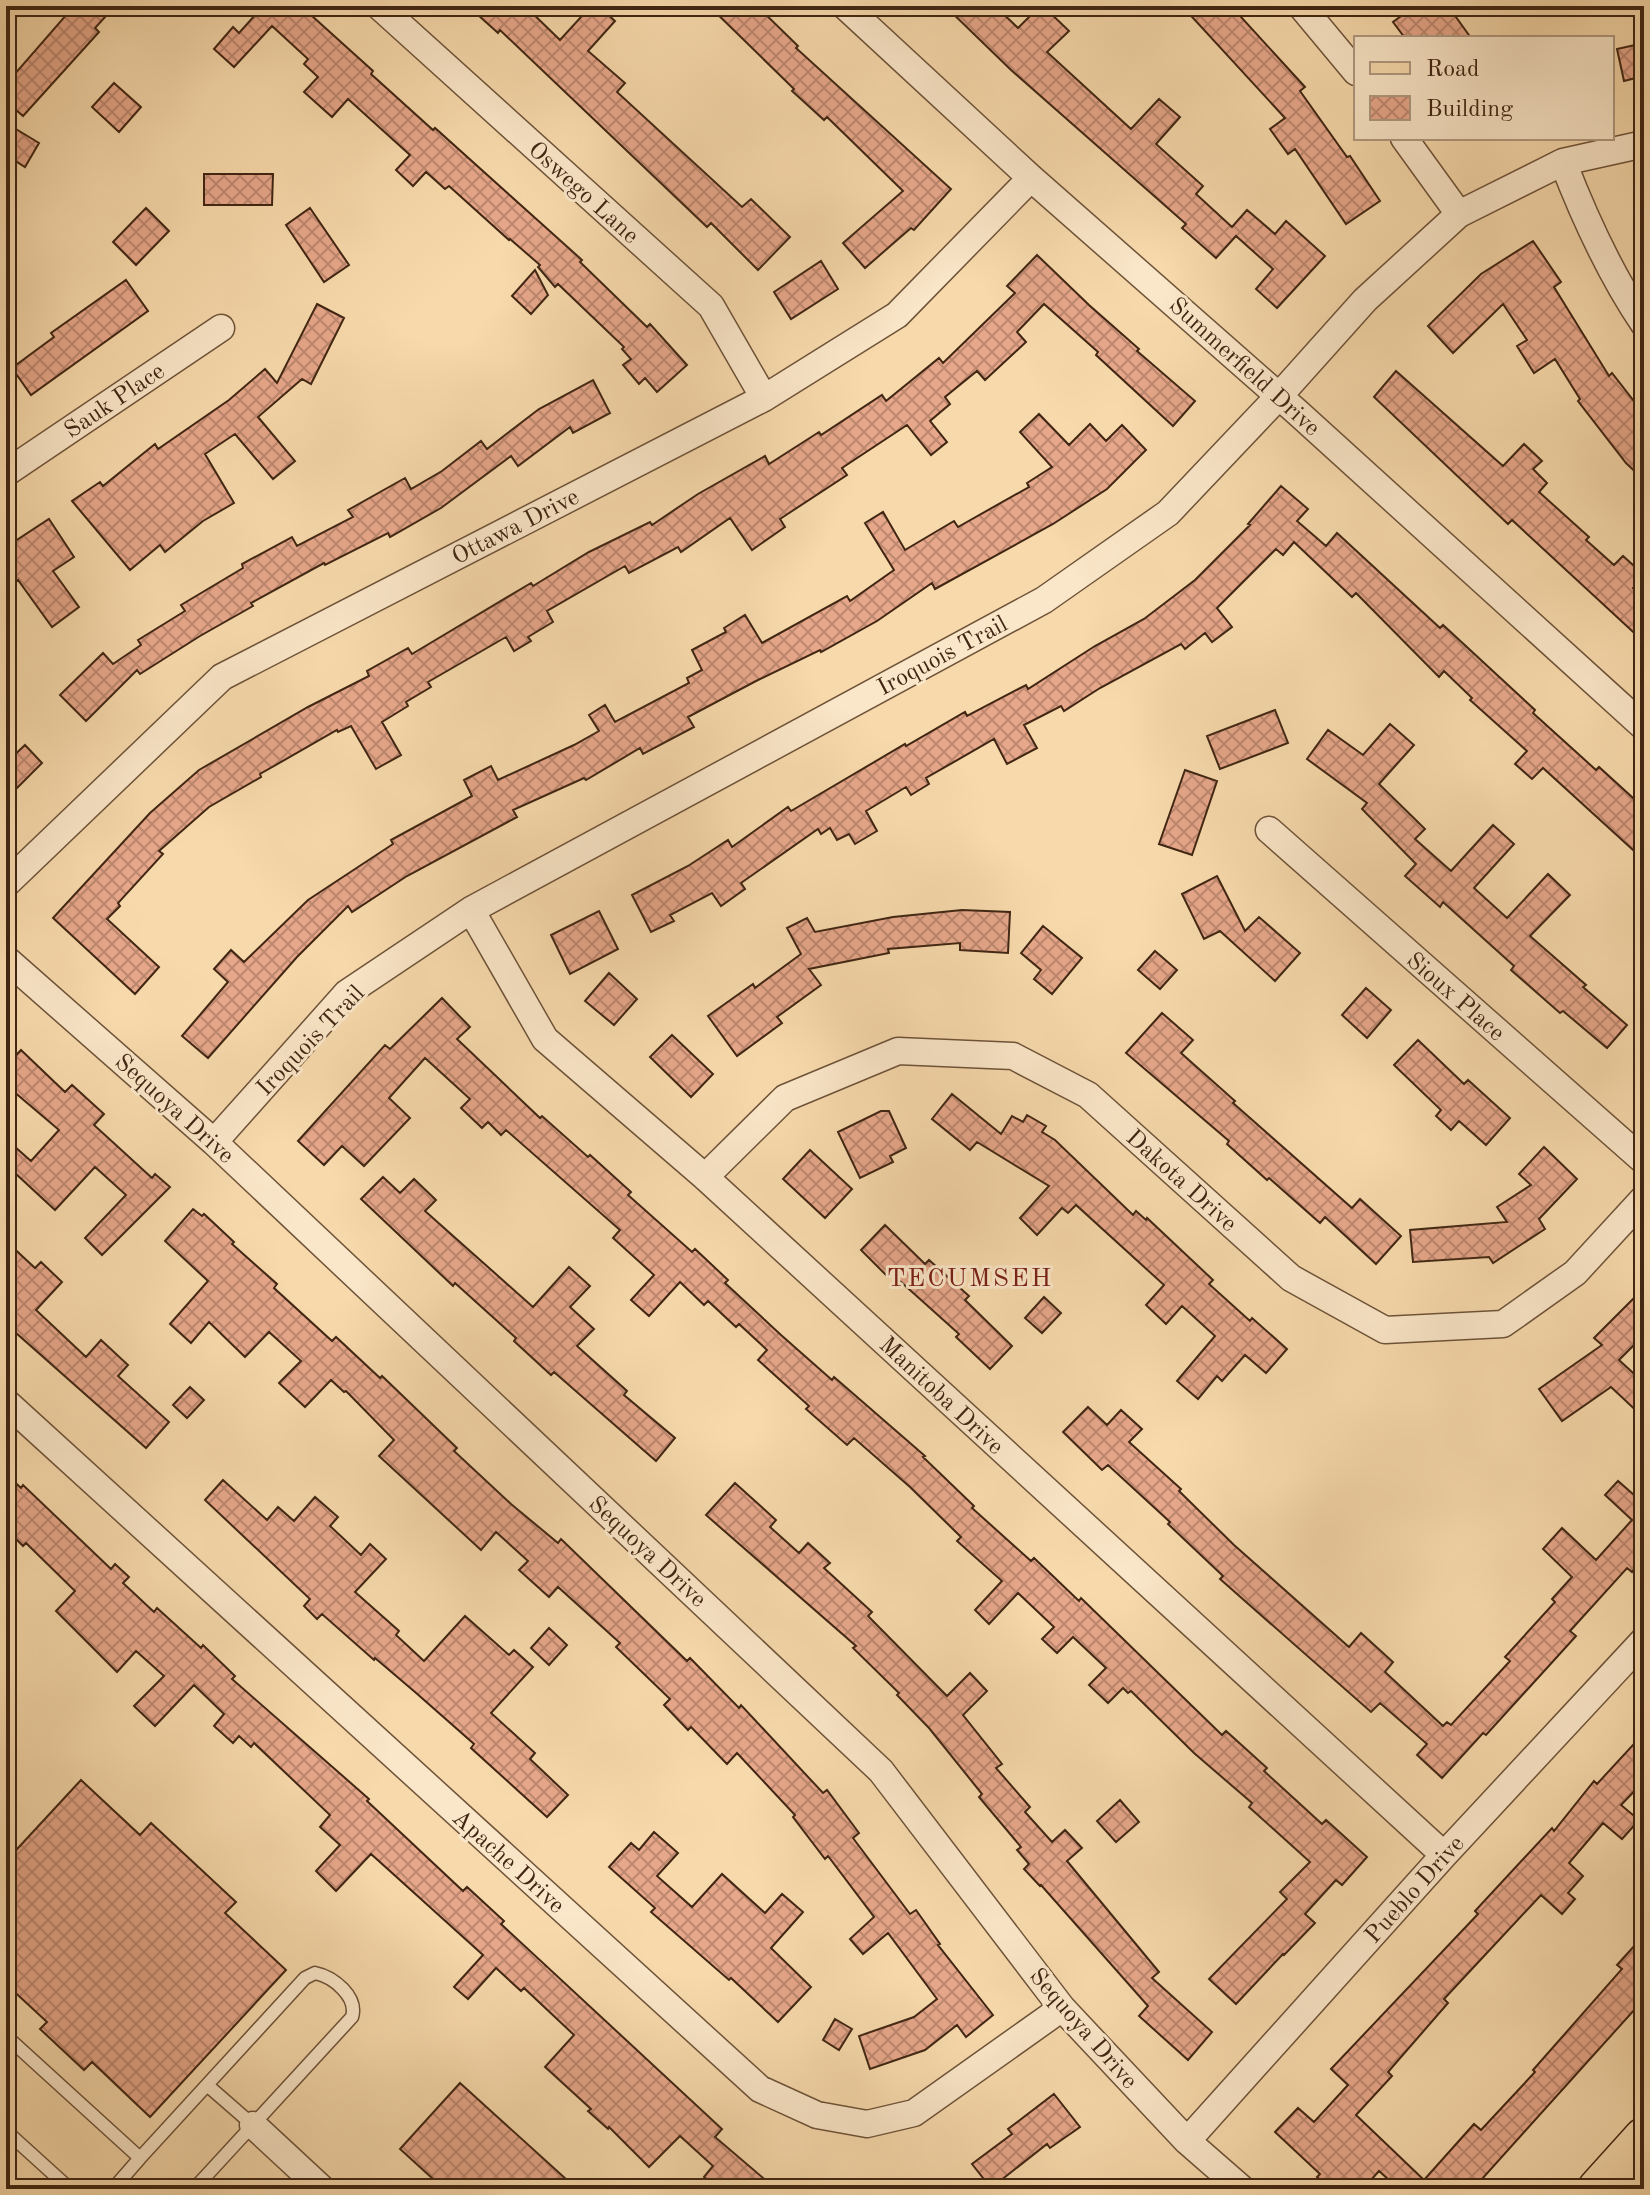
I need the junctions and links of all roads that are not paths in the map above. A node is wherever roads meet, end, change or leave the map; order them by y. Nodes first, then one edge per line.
1 (379, 6) edge
2 (845, 6) edge
3 (1301, 6) edge
4 (1354, 70) edge
5 (1405, 140) edge
6 (1644, 144) edge
7 (1563, 162) junction
8 (1031, 178) junction
9 (1459, 214) junction
10 (1644, 324) edge
11 (221, 328) dead end
12 (1279, 396) junction
13 (764, 398) junction
14 (6, 473) edge
15 (1644, 727) edge
16 (1269, 830) dead end
17 (6, 884) edge
18 (471, 910) junction
19 (6, 959) edge
20 (214, 1142) junction
21 (1644, 1161) edge
22 (705, 1177) junction
23 (1644, 1198) edge
24 (6, 1402) edge
25 (1644, 1640) edge
26 (1444, 1855) junction
27 (1062, 2008) junction
28 (6, 2036) edge
29 (207, 2085) junction
30 (253, 2125) junction
31 (6, 2131) edge
32 (1644, 2138) edge
33 (1187, 2141) junction
34 (140, 2158) junction
35 (1225, 2184) edge
36 (70, 2189) edge
37 (113, 2189) edge
38 (194, 2189) edge
39 (322, 2189) edge
40 (1598, 2189) edge

1 - 13 street, Oswego Lane
2 - 8 street, Summerfield Drive
3 - 4 street
5 - 9 street
6 - 7 street, Iroquois Trail
7 - 9 street, Iroquois Trail
7 - 10 street
8 - 12 street, Summerfield Drive
8 - 13 street, Ottawa Drive
9 - 12 street, Iroquois Trail
11 - 14 street, Sauk Place
12 - 15 street, Summerfield Drive
12 - 18 street, Iroquois Trail
13 - 17 street, Ottawa Drive
16 - 21 street, Sioux Place
18 - 20 street, Iroquois Trail
18 - 22 street, Manitoba Drive
19 - 20 street, Sequoya Drive
20 - 27 street, Sequoya Drive
22 - 23 street, Dakota Drive
22 - 26 street, Manitoba Drive
24 - 27 street, Apache Drive
25 - 26 street, Pueblo Drive
26 - 33 street, Pueblo Drive
27 - 33 street, Sequoya Drive
28 - 34 lane
29 - 30 lane
29 - 30 lane
29 - 34 lane
30 - 38 lane
30 - 39 street
31 - 36 lane
32 - 40 main road
33 - 35 street, Sequoya Drive
34 - 37 lane

